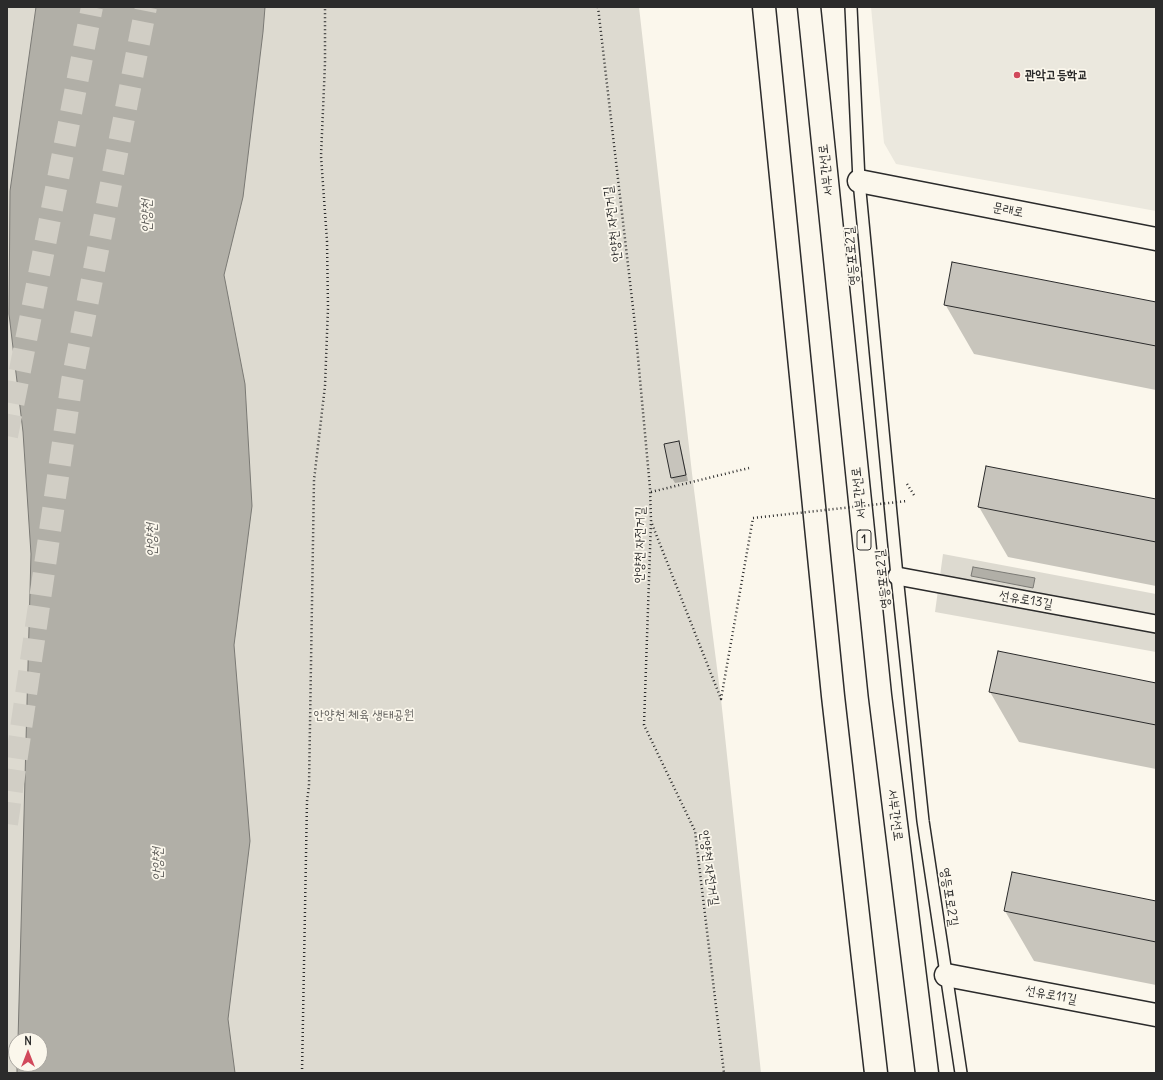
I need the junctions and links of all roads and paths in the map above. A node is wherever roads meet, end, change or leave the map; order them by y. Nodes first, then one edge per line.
1 (325, 7) edge
2 (598, 7) edge
3 (760, 7) edge
4 (764, 7) edge
5 (811, 7) edge
6 (851, 7) edge
7 (767, 50) junction
8 (859, 181) junction
9 (1156, 239) edge
10 (749, 468) dead end
11 (650, 492) junction
12 (907, 501) dead end
13 (651, 521) junction
14 (897, 576) junction
15 (1156, 624) edge
16 (946, 975) junction
17 (1156, 1015) edge
18 (302, 1073) edge
19 (724, 1073) edge
20 (876, 1073) edge
21 (928, 1073) edge
22 (961, 1073) edge

1 - 18 path
2 - 11 path, 안양천 자전거길
3 - 7 main road
4 - 7 main road
5 - 21 main road, 서부간선로 / 1
6 - 8 lane, 영등포로2길
7 - 20 main road
8 - 9 main road, 문래로
8 - 14 lane, 영등포로2길
10 - 11 path
11 - 13 path, 안양천 자전거길
12 - 13 path, bridge
13 - 19 path, 안양천 자전거길
14 - 15 street, 선유로13길
14 - 16 lane, 영등포로2길
16 - 17 main road, 선유로11길
16 - 22 lane, 영등포로2길

